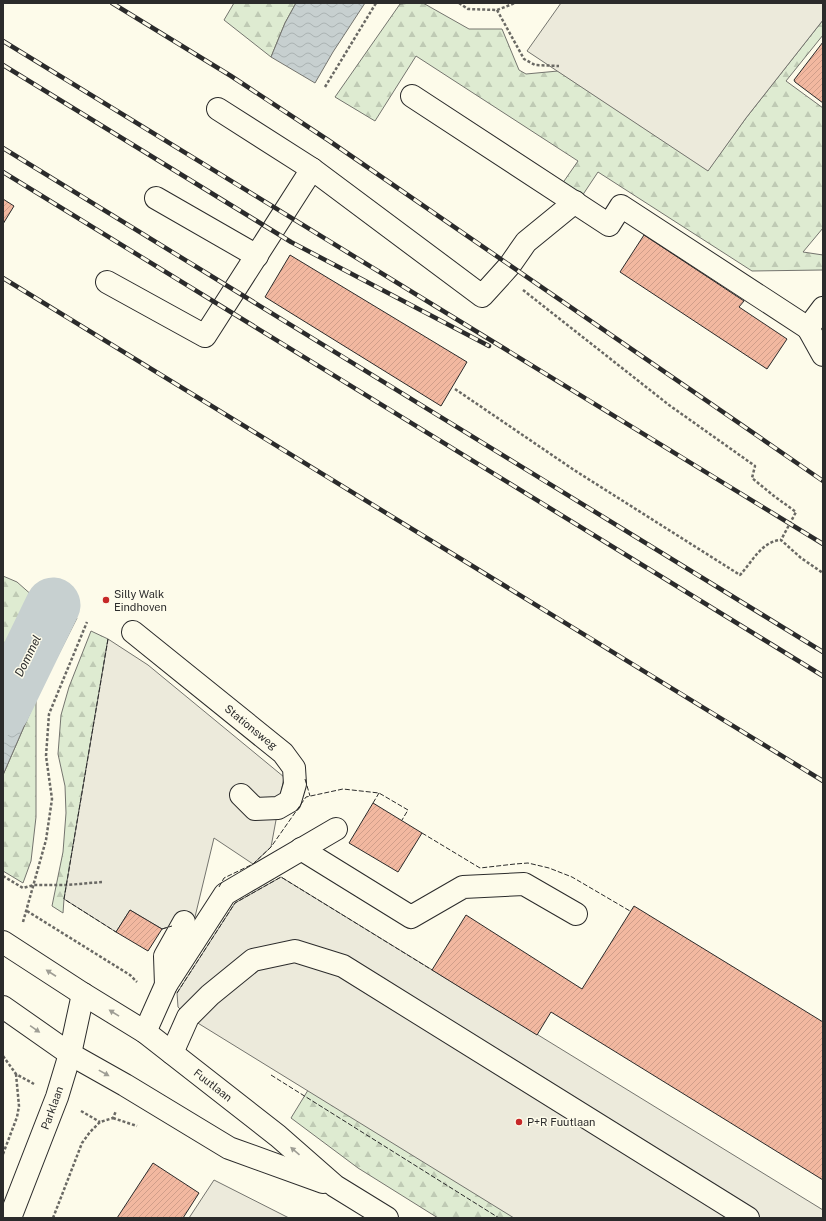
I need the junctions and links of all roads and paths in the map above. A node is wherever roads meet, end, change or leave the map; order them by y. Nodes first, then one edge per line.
1 (376, 3) edge
2 (459, 3) edge
3 (515, 3) edge
4 (497, 10) junction
5 (559, 66) dead end
6 (325, 87) dead end
7 (412, 96) dead end
8 (218, 109) dead end
9 (312, 169) junction
10 (156, 198) dead end
11 (575, 202) junction
12 (257, 256) junction
13 (107, 282) dead end
14 (517, 285) dead end
15 (823, 308) edge
16 (808, 328) junction
17 (823, 354) edge
18 (455, 389) dead end
19 (781, 540) junction
20 (823, 573) edge
21 (87, 622) dead end
22 (133, 632) dead end
23 (241, 795) dead end
24 (336, 829) dead end
25 (301, 849) junction
26 (3, 876) edge
27 (102, 882) dead end
28 (34, 885) junction
29 (27, 911) dead end
30 (576, 914) dead end
31 (184, 922) dead end
32 (3, 942) edge
33 (166, 985) junction
34 (83, 994) junction
35 (3, 1007) edge
36 (145, 1032) junction
37 (172, 1053) junction
38 (70, 1054) junction
39 (3, 1056) edge
40 (100, 1122) dead end
41 (3, 1154) edge
42 (335, 1186) junction
43 (10, 1218) edge
44 (53, 1218) edge
45 (387, 1218) edge
46 (748, 1218) edge

1 - 6 path
2 - 4 path
3 - 4 path
4 - 5 path
7 - 11 street
8 - 9 street
9 - 11 street
9 - 12 street
10 - 12 street
11 - 16 street
12 - 13 street
14 - 19 path
15 - 16 street
16 - 17 street
18 - 19 path
19 - 20 path
21 - 28 path
22 - 23 street, Stationsweg
24 - 25 street
25 - 30 street
25 - 33 street
26 - 28 path
27 - 28 path
28 - 29 path
31 - 33 street
34 -> 32 street
33 - 36 street
36 -> 34 street, Fuutlaan
34 - 38 street, Parklaan
35 -> 38 street
36 - 37 street, Fuutlaan
42 -> 37 street, Fuutlaan
37 - 46 street
38 -> 42 street, Fuutlaan
38 - 43 street, Parklaan
39 - 41 path
40 - 44 path
42 - 45 street, Fuutlaan

